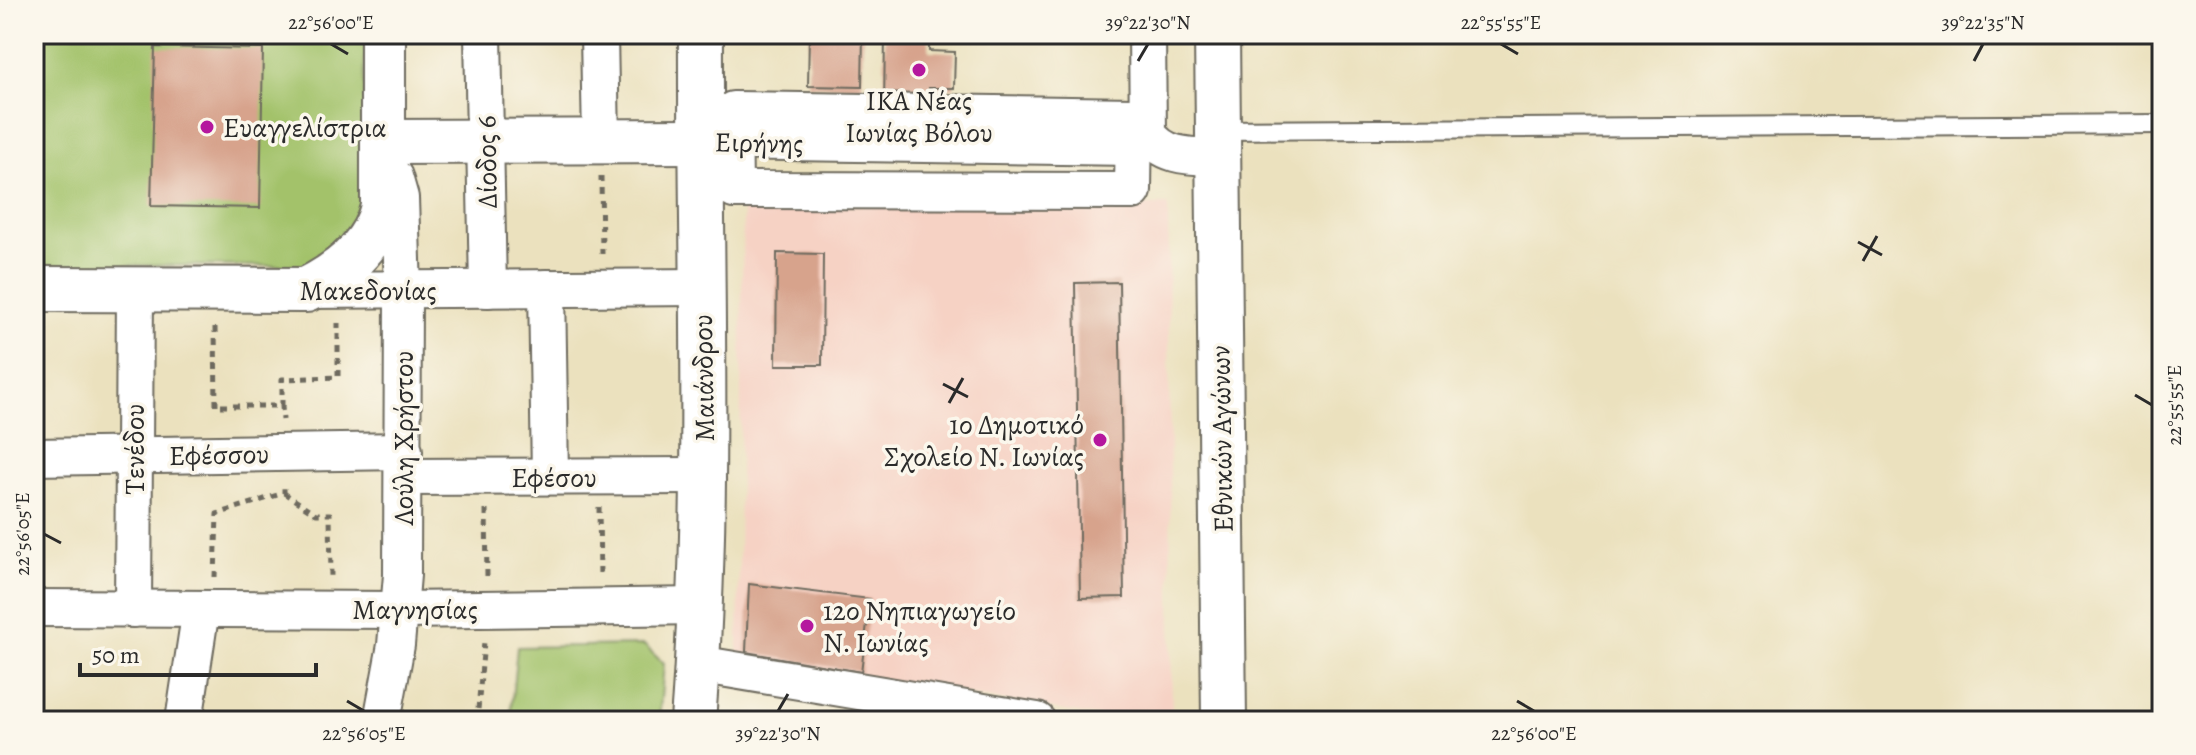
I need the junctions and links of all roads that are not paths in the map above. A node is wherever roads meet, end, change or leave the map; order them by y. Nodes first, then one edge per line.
1 (383, 34) edge
2 (483, 34) edge
3 (599, 34) edge
4 (701, 34) edge
5 (1147, 34) edge
6 (1217, 34) edge
7 (2162, 124) edge
8 (717, 141) junction
9 (486, 142) junction
10 (601, 142) junction
11 (1218, 143) junction
12 (384, 149) junction
13 (702, 287) junction
14 (547, 288) junction
15 (34, 289) edge
16 (488, 289) junction
17 (135, 290) junction
18 (322, 290) junction
19 (403, 290) junction
20 (134, 455) junction
21 (34, 457) edge
22 (404, 464) junction
23 (550, 476) junction
24 (704, 476) junction
25 (701, 606) junction
26 (34, 608) edge
27 (133, 609) junction
28 (201, 609) junction
29 (401, 610) junction
30 (698, 664) junction
31 (184, 721) edge
32 (382, 721) edge
33 (693, 721) edge
34 (1037, 721) edge
35 (1224, 721) edge

1 - 12 main road, Λούλη Χρήστου
2 - 9 street, Δίοδος 6
3 - 10 street
4 - 8 main road, Μαιάνδρου
5 - 11 street
6 - 11 main road, Εθνικών Αγώνων
7 - 11 lane
8 - 8 street, Ειρήνης
8 - 10 main road, Ειρήνης
8 - 13 main road, Μαιάνδρου
9 - 10 main road, Ειρήνης
9 - 12 main road, Ειρήνης
9 - 16 street, Δίοδος 6
11 - 35 main road, Εθνικών Αγώνων
12 - 18 main road, Λούλη Χρήστου
12 - 19 street, Λούλη Χρήστου
13 - 14 street, Μακεδονίας
13 - 24 main road, Μαιάνδρου
14 - 16 street, Μακεδονίας
14 - 23 street
15 - 17 main road, Μακεδονίας
16 - 19 street, Μακεδονίας
17 - 18 main road, Μακεδονίας
17 - 20 street, Τενέδου
18 - 19 street, Μακεδονίας
19 - 22 street, Λούλη Χρήστου
20 - 21 street, Εφέσσου
20 - 22 street, Εφέσσου
20 - 27 street, Τενέδου
22 - 23 street, Εφέσου
22 - 29 street, Λούλη Χρήστου
23 - 24 street, Εφέσου
24 - 25 main road, Μαιάνδρου
25 - 29 street, Μαγνησίας
25 - 30 main road, Μαιάνδρου
26 - 27 street, Μαγνησίας
27 - 28 street, Μαγνησίας
28 - 29 street, Μαγνησίας
28 - 31 street
29 - 32 street, Λούλη Χρήστου
30 - 33 main road, Μαιάνδρου
30 - 34 street

